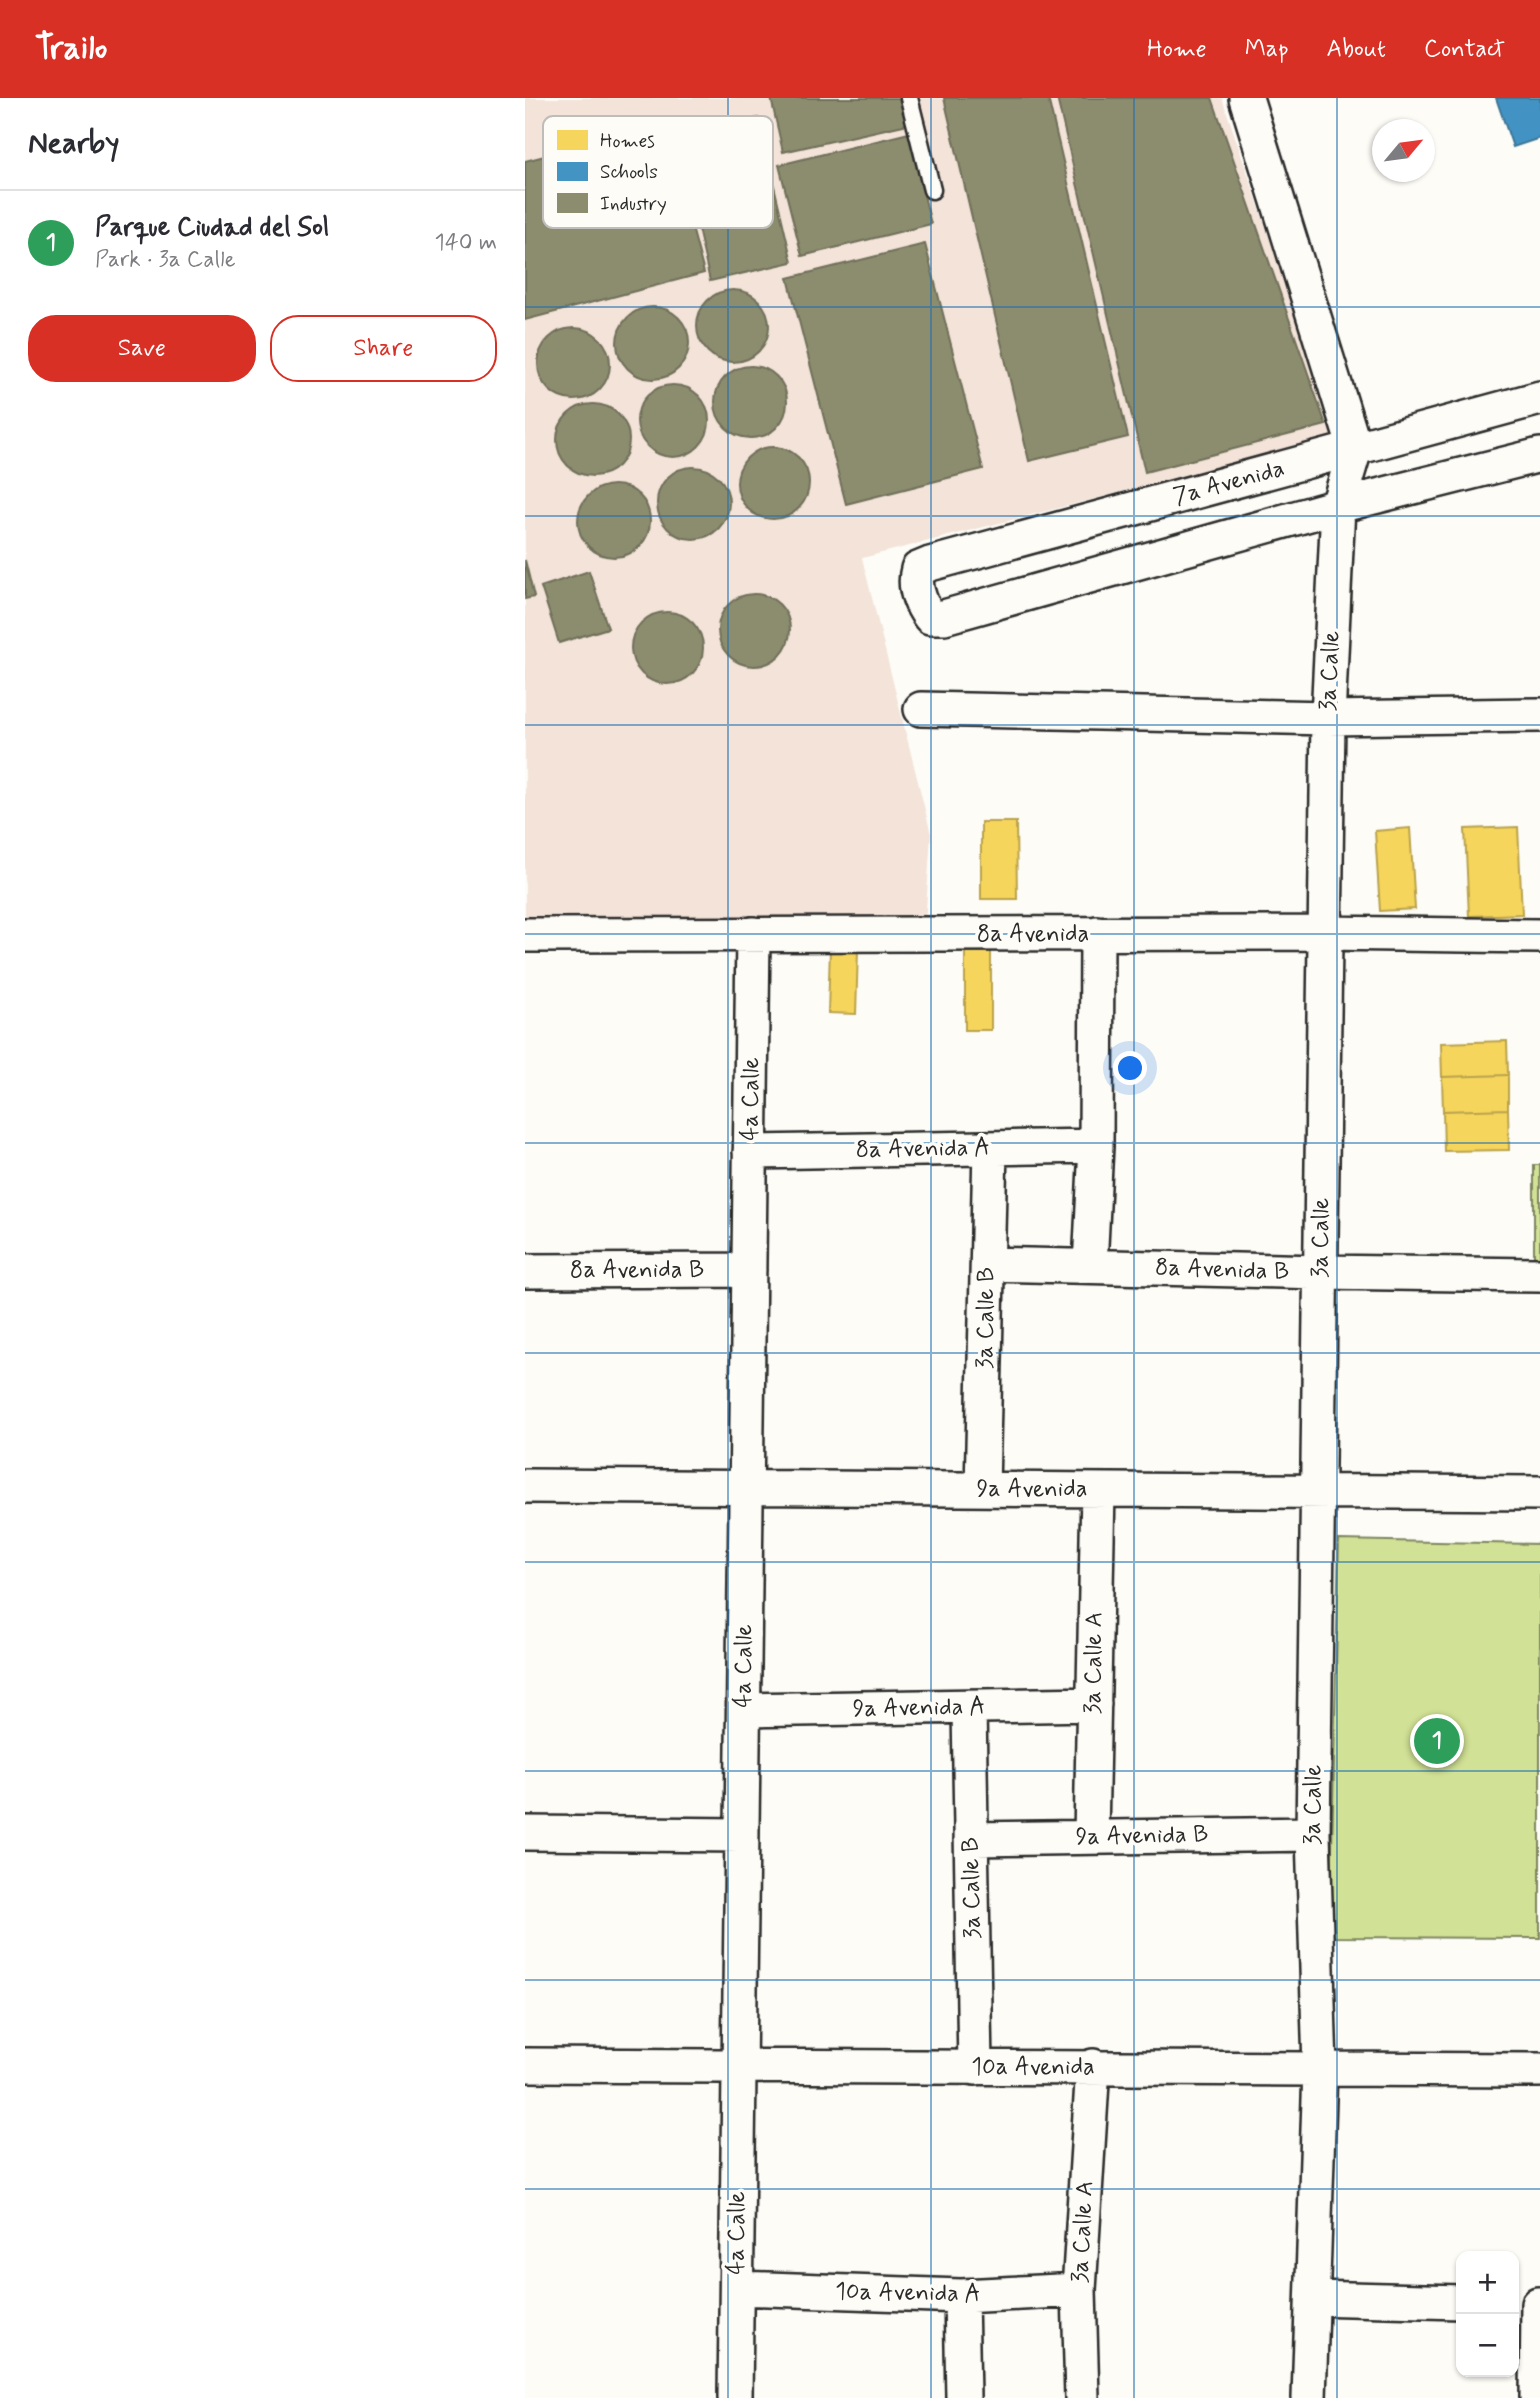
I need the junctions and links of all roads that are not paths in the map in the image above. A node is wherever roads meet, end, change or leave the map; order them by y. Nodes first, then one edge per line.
1 (909, 98) edge
2 (1245, 98) edge
3 (932, 190) dead end
4 (1540, 398) edge
5 (1355, 449) junction
6 (1540, 455) edge
7 (1338, 506) junction
8 (921, 709) dead end
9 (1540, 715) edge
10 (1328, 718) junction
11 (1097, 933) junction
12 (1325, 933) junction
13 (753, 934) junction
14 (525, 935) edge
15 (1540, 936) edge
16 (1096, 1146) junction
17 (991, 1148) junction
18 (750, 1152) junction
19 (988, 1264) junction
20 (1540, 1265) edge
21 (1090, 1266) junction
22 (525, 1270) edge
23 (749, 1270) junction
24 (1320, 1272) junction
25 (1540, 1275) edge
26 (525, 1486) edge
27 (746, 1488) junction
28 (982, 1489) junction
29 (1098, 1490) junction
30 (1317, 1492) junction
31 (1540, 1493) edge
32 (1094, 1704) junction
33 (969, 1708) junction
34 (744, 1710) junction
35 (525, 1833) edge
36 (1313, 1834) junction
37 (742, 1835) junction
38 (1091, 1836) junction
39 (971, 1839) junction
40 (525, 2064) edge
41 (739, 2066) junction
42 (1093, 2066) junction
43 (975, 2068) junction
44 (1320, 2069) junction
45 (1540, 2070) edge
46 (737, 2288) junction
47 (1079, 2290) junction
48 (961, 2296) junction
49 (1313, 2298) junction
50 (1456, 2302) edge
51 (1530, 2304) edge
52 (735, 2398) edge
53 (963, 2398) edge
54 (1082, 2398) edge
55 (1310, 2398) edge
56 (1537, 2398) edge

1 - 3 lane
2 - 5 street
4 - 5 street, 7a Avenida
5 - 7 street, 3a Calle
5 - 7 street, 7a Avenida
6 - 7 street
7 - 10 street, 3a Calle
8 - 10 street
9 - 10 street
10 - 12 street, 3a Calle
11 - 12 street, 8a Avenida
11 - 13 street, 8a Avenida
11 - 16 street
12 - 15 street, 8a Avenida
12 - 24 street, 3a Calle
13 - 14 street, 8a Avenida
13 - 18 street, 4a Calle
16 - 17 street, 8a Avenida A
16 - 21 street
17 - 18 street, 8a Avenida A
17 - 19 street, 3a Calle B
18 - 23 street, 4a Calle
19 - 21 street, 8a Avenida B
19 - 28 street, 3a Calle B
20 - 25 street
21 - 24 street, 8a Avenida B
22 - 23 street, 8a Avenida B
23 - 27 street, 4a Calle
24 - 25 street, 8a Avenida B
24 - 30 street, 3a Calle
26 - 27 street, 9a Avenida
27 - 28 street, 9a Avenida
27 - 34 street, 4a Calle
28 - 29 street, 9a Avenida
29 - 30 street, 9a Avenida
29 - 32 street, 3a Calle A
30 - 31 street, 9a Avenida
30 - 36 street, 3a Calle
32 - 33 street, 9a Avenida A
32 - 38 street, 3a Calle A
33 - 34 street, 9a Avenida A
33 - 39 street, 3a Calle B
34 - 37 street, 4a Calle
35 - 37 street
36 - 38 street, 9a Avenida B
36 - 44 street, 3a Calle
37 - 41 street, 4a Calle
38 - 39 street, 9a Avenida B
39 - 43 street, 3a Calle B
40 - 41 street, 10a Avenida
41 - 43 street, 10a Avenida
41 - 46 street, 4a Calle
42 - 43 street, 10a Avenida
42 - 44 street, 10a Avenida
42 - 47 street, 3a Calle A
44 - 45 street, 10a Avenida
44 - 49 street, 3a Calle
46 - 48 street, 10a Avenida A
46 - 52 street, 4a Calle
47 - 48 street, 10a Avenida A
47 - 54 street, 3a Calle A
48 - 53 street
49 - 50 street
49 - 55 street, 3a Calle
51 - 56 street

